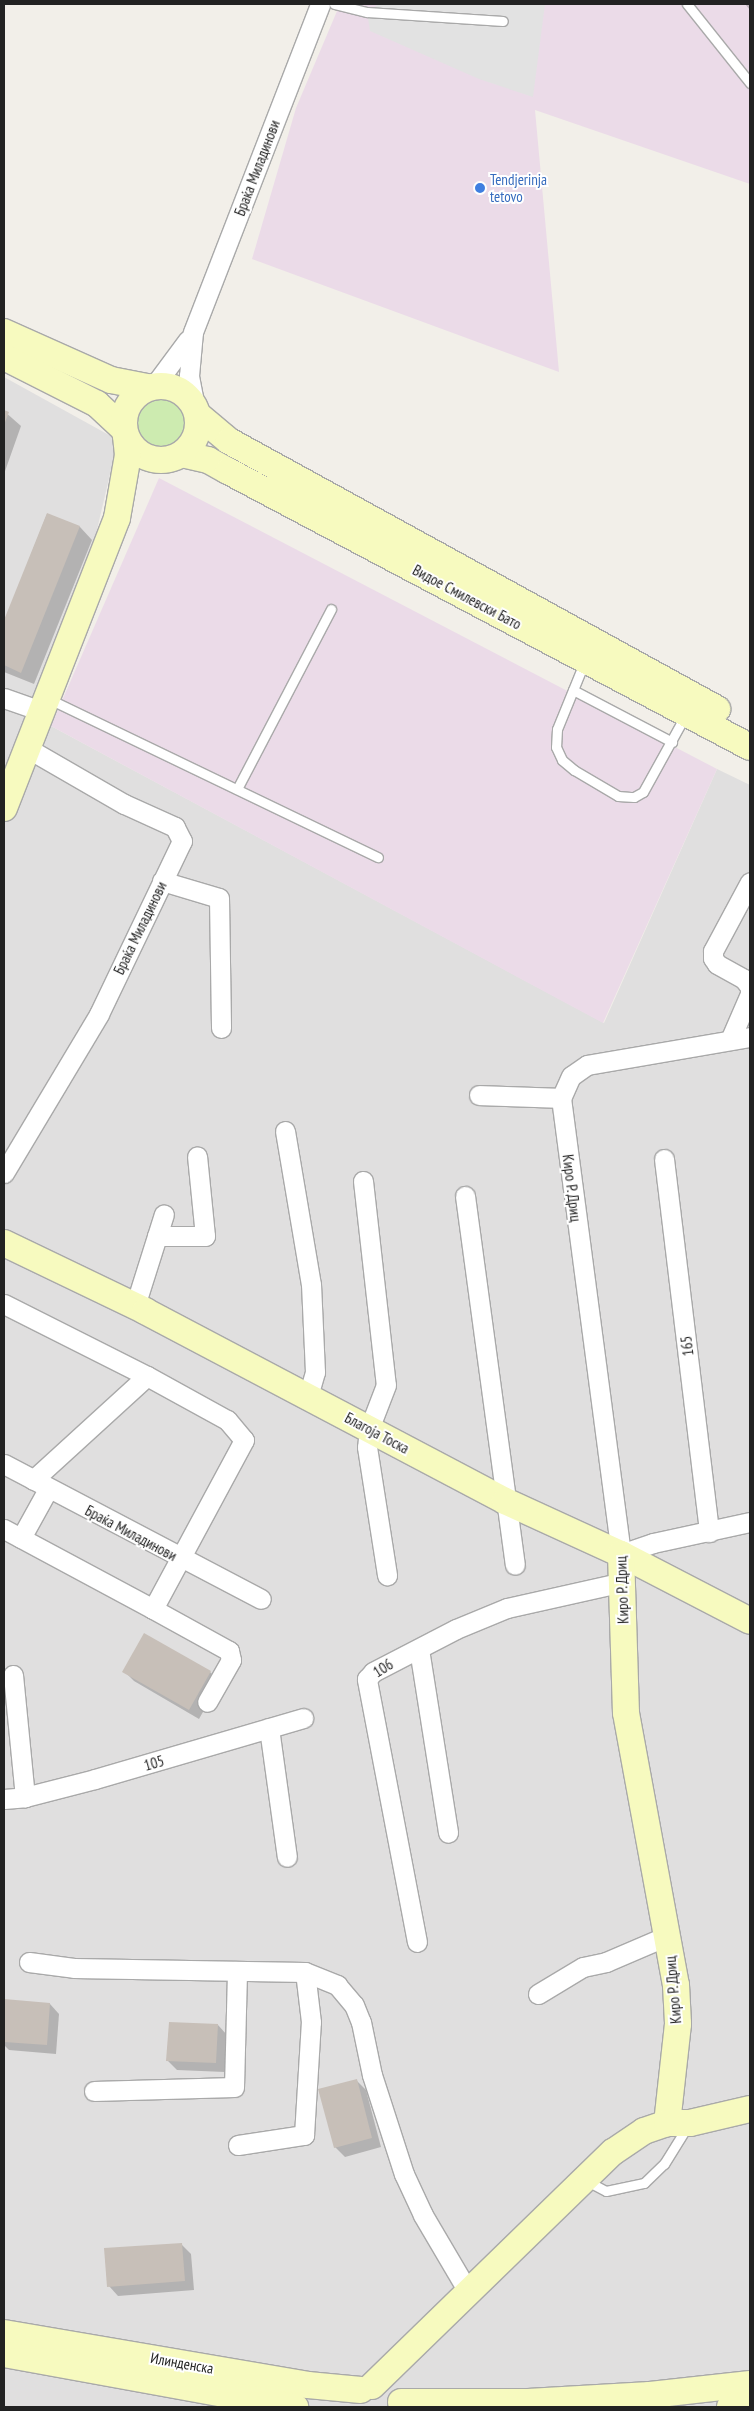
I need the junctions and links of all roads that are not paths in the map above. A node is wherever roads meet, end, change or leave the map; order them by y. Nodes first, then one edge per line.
1 (320, 4) edge
2 (334, 4) edge
3 (687, 4) edge
4 (503, 21) dead end
5 (750, 83) edge
6 (4, 332) edge
7 (193, 332) junction
8 (4, 357) edge
9 (151, 386) junction
10 (196, 411) junction
11 (125, 433) junction
12 (174, 457) junction
13 (117, 518) junction
14 (331, 609) dead end
15 (585, 660) junction
16 (573, 690) junction
17 (4, 698) edge
18 (46, 706) junction
19 (686, 713) junction
20 (750, 727) edge
21 (672, 742) junction
22 (750, 747) edge
23 (27, 748) junction
24 (237, 789) junction
25 (4, 808) edge
26 (378, 857) dead end
27 (162, 881) junction
28 (750, 882) edge
29 (221, 1028) dead end
30 (750, 1037) edge
31 (730, 1040) junction
32 (479, 1095) dead end
33 (561, 1098) junction
34 (285, 1130) dead end
35 (197, 1156) dead end
36 (664, 1160) dead end
37 (4, 1173) edge
38 (363, 1181) dead end
39 (465, 1196) dead end
40 (164, 1214) dead end
41 (157, 1236) junction
42 (4, 1243) edge
43 (4, 1304) edge
44 (135, 1306) junction
45 (147, 1376) junction
46 (308, 1397) junction
47 (369, 1429) junction
48 (4, 1464) edge
49 (41, 1484) junction
50 (505, 1501) junction
51 (750, 1522) edge
52 (4, 1529) edge
53 (709, 1532) junction
54 (21, 1538) junction
55 (621, 1554) junction
56 (182, 1559) junction
57 (515, 1565) dead end
58 (387, 1575) dead end
59 (623, 1582) junction
60 (260, 1599) dead end
61 (153, 1609) junction
62 (750, 1621) edge
63 (419, 1649) junction
64 (13, 1675) dead end
65 (207, 1702) dead end
66 (303, 1718) dead end
67 (269, 1728) junction
68 (25, 1797) junction
69 (4, 1799) edge
70 (448, 1833) dead end
71 (287, 1857) dead end
72 (667, 1936) junction
73 (417, 1942) dead end
74 (29, 1962) dead end
75 (238, 1971) junction
76 (305, 1972) junction
77 (538, 1994) dead end
78 (94, 2091) dead end
79 (750, 2109) edge
80 (678, 2123) junction
81 (238, 2145) dead end
82 (584, 2179) junction
83 (469, 2293) junction
84 (4, 2333) edge
85 (417, 2344) junction
86 (4, 2354) edge
87 (750, 2384) edge
88 (361, 2394) edge
89 (400, 2402) edge
90 (750, 2406) edge
91 (295, 2407) edge
92 (730, 2407) edge

1 - 7 street, Браќа Миладинови
2 - 4 lane
3 - 5 lane
6 - 9 street
7 - 9 street
7 - 10 street
8 - 11 street
9 - 10 street
9 - 11 street
10 - 12 street
10 - 20 street, Видое Смилевски Бато
11 - 12 street
11 - 13 street
12 - 13 street
12 - 15 street, Видое Смилевски Бато
13 - 18 street
14 - 24 lane
15 - 16 lane
15 - 19 street, Видое Смилевски Бато
16 - 21 lane
16 - 21 lane
17 - 18 street
18 - 23 street
18 - 24 lane
19 - 21 lane
19 - 22 street, Видое Смилевски Бато
23 - 25 street
23 - 27 street, Браќа Миладинови
24 - 26 lane
27 - 29 street
27 - 37 street, Браќа Миладинови
28 - 31 street
30 - 31 street
31 - 33 street
32 - 33 street
33 - 55 street, Киро Р. Дриц
34 - 46 street
35 - 41 street
36 - 53 street, 165
38 - 47 street
39 - 50 street
40 - 41 street
41 - 44 street
42 - 44 street, Благоја Тоска
43 - 45 street
44 - 46 street, Благоја Тоска
45 - 49 street
45 - 56 street
46 - 47 street, Благоја Тоска
47 - 50 street, Благоја Тоска
47 - 58 street
48 - 49 street, Браќа Миладинови
49 - 54 street
49 - 56 street, Браќа Миладинови
50 - 55 street, Благоја Тоска
50 - 57 street
51 - 53 street
52 - 54 street
53 - 55 street
54 - 61 street
55 - 59 street, Киро Р. Дриц
55 - 62 street, Благоја Тоска
56 - 60 street, Браќа Миладинови
56 - 61 street
59 - 63 street, 106
59 - 72 street, Киро Р. Дриц
61 - 65 street
63 - 70 street
63 - 73 street, 106
64 - 68 street
66 - 67 street, 105
67 - 68 street, 105
67 - 71 street
68 - 69 street, 105
72 - 77 street
72 - 80 street, Киро Р. Дриц
74 - 75 street
75 - 76 street
75 - 78 street
76 - 81 street
76 - 83 street
79 - 80 street
80 - 82 street
80 - 82 lane
82 - 83 street
83 - 85 street
84 - 88 street, Илинденска
85 - 88 street
85 - 89 street
86 - 91 street, Илинденска
87 - 89 street
88 - 89 street, Илинденска
90 - 92 street

